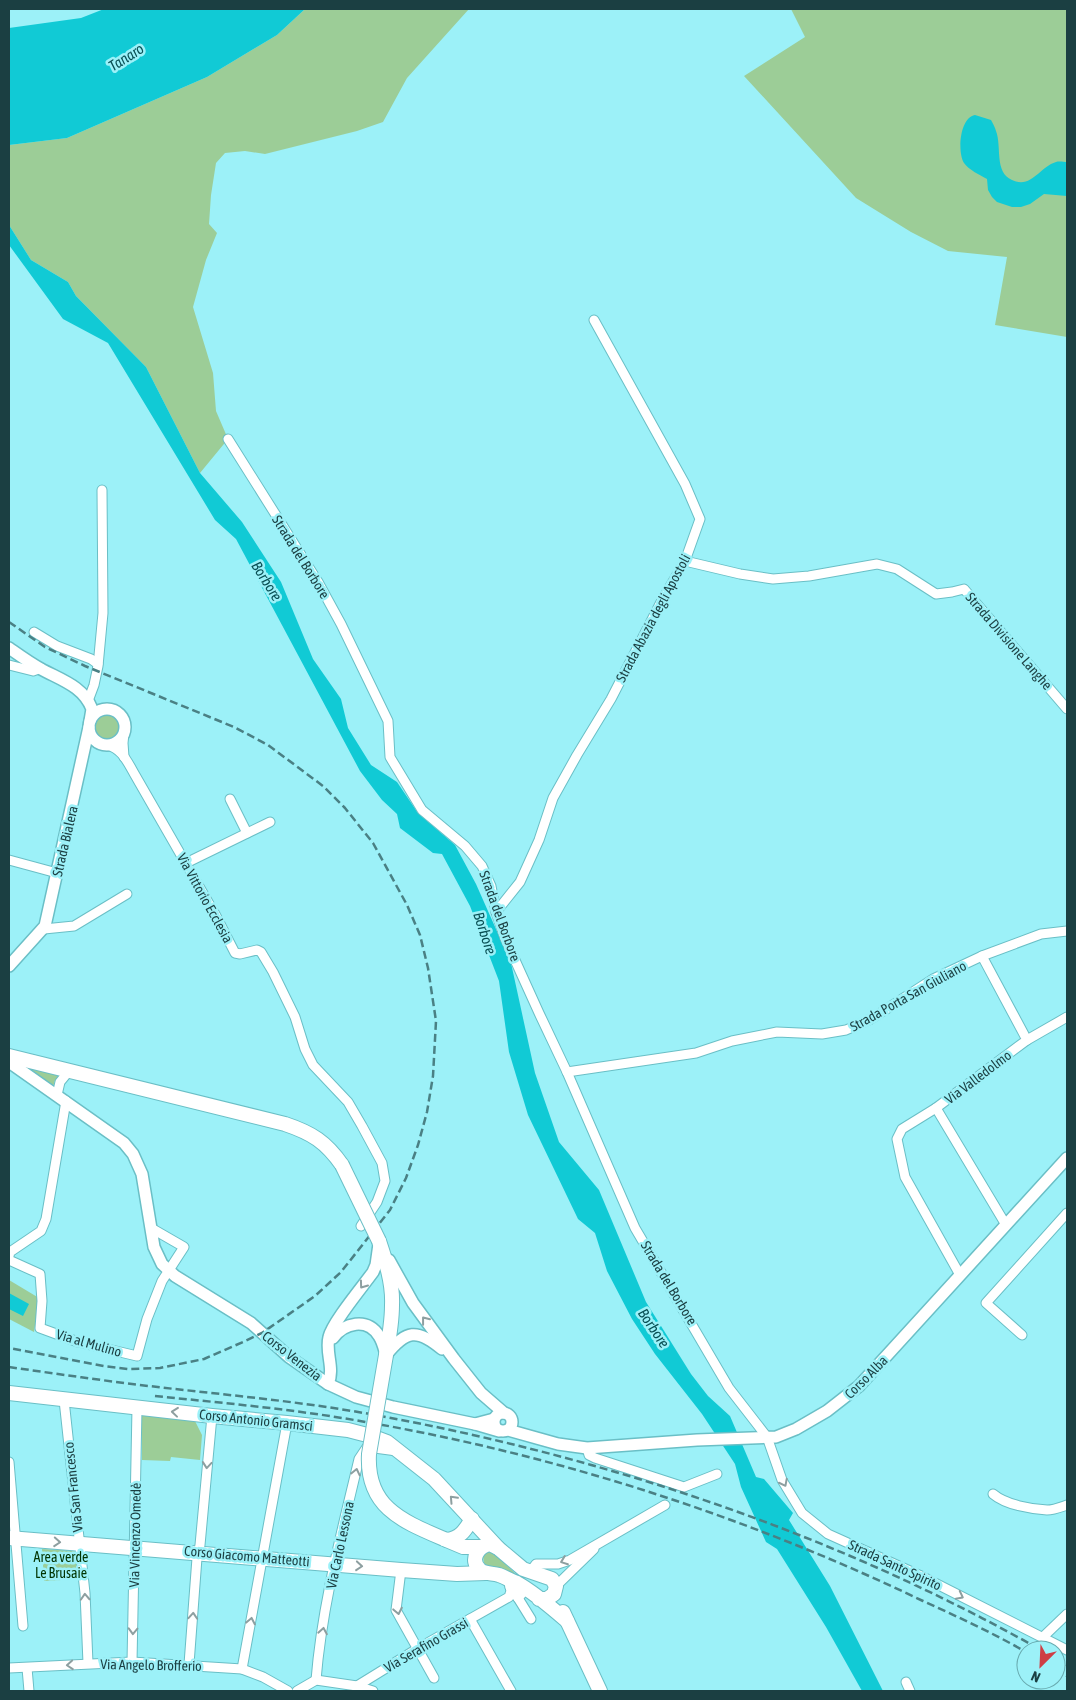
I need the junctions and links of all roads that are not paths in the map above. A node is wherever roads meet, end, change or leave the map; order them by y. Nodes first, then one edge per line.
1 (594, 320) dead end
2 (228, 439) dead end
3 (102, 490) dead end
4 (685, 561) junction
5 (34, 632) dead end
6 (9, 648) edge
7 (98, 664) junction
8 (9, 665) edge
9 (41, 668) junction
10 (88, 701) junction
11 (1067, 709) edge
12 (110, 710) junction
13 (90, 724) junction
14 (124, 734) junction
15 (104, 745) junction
16 (85, 752) junction
17 (124, 757) junction
18 (230, 799) dead end
19 (270, 822) dead end
20 (247, 833) junction
21 (9, 860) edge
22 (186, 863) junction
23 (57, 873) junction
24 (127, 894) dead end
25 (496, 912) junction
26 (44, 929) junction
27 (1067, 931) edge
28 (982, 956) junction
29 (9, 966) edge
30 (1067, 1017) edge
31 (1027, 1040) junction
32 (9, 1056) edge
33 (9, 1062) edge
34 (69, 1071) junction
35 (567, 1072) junction
36 (61, 1098) junction
37 (936, 1108) junction
38 (1067, 1158) edge
39 (1067, 1213) edge
40 (1006, 1225) junction
41 (361, 1226) dead end
42 (151, 1228) junction
43 (379, 1241) junction
44 (9, 1256) edge
45 (169, 1271) junction
46 (960, 1275) junction
47 (1022, 1335) dead end
48 (328, 1346) junction
49 (386, 1355) junction
50 (454, 1359) junction
51 (328, 1384) junction
52 (9, 1393) edge
53 (64, 1400) junction
54 (137, 1408) junction
55 (212, 1416) junction
56 (502, 1422) junction
57 (287, 1423) junction
58 (761, 1438) junction
59 (587, 1448) junction
60 (401, 1452) junction
61 (9, 1462) edge
62 (717, 1474) dead end
63 (993, 1494) dead end
64 (665, 1505) dead end
65 (1067, 1505) edge
66 (472, 1519) junction
67 (12, 1538) edge
68 (446, 1540) junction
69 (599, 1543) junction
70 (79, 1544) junction
71 (135, 1547) junction
72 (463, 1547) junction
73 (481, 1547) junction
74 (498, 1548) junction
75 (198, 1552) junction
76 (263, 1558) junction
77 (476, 1562) junction
78 (335, 1564) junction
79 (401, 1570) junction
80 (545, 1570) junction
81 (486, 1573) junction
82 (509, 1584) junction
83 (556, 1588) junction
84 (522, 1594) junction
85 (539, 1599) junction
86 (1067, 1614) edge
87 (470, 1619) junction
88 (531, 1619) dead end
89 (567, 1621) junction
90 (23, 1626) dead end
91 (1043, 1638) junction
92 (417, 1649) junction
93 (1067, 1650) edge
94 (132, 1662) junction
95 (88, 1663) junction
96 (189, 1664) junction
97 (9, 1668) edge
98 (27, 1668) junction
99 (242, 1668) junction
100 (434, 1678) dead end
101 (316, 1680) junction
102 (906, 1682) dead end
103 (357, 1686) junction
104 (309, 1688) edge
105 (370, 1690) edge
106 (29, 1691) edge
107 (288, 1691) edge
108 (297, 1691) edge
109 (511, 1691) edge
110 (600, 1691) edge
111 (910, 1691) edge

1 - 4 street, Strada Abazia degli Apostoli
2 - 25 street, Strada del Borbore
3 - 7 street
4 - 11 street, Strada Divisione Langhe
4 - 25 street, Strada Abazia degli Apostoli
5 - 7 street
6 - 9 street
7 - 10 street
8 - 9 street
9 - 10 street
10 - 12 street
10 - 13 street, Strada Bialera
12 - 13 street
12 - 14 street
13 - 15 street
13 - 16 street, Strada Bialera
14 - 15 street
14 - 17 street
15 - 16 street
15 - 17 street, Via Vittorio Ecclesia
16 - 23 street, Strada Bialera
17 - 22 street, Via Vittorio Ecclesia
18 - 20 street
19 - 20 street
20 - 22 street
21 - 23 street
22 - 41 street, Via Vittorio Ecclesia
23 - 26 street, Strada Bialera
24 - 26 street
25 - 35 street, Strada del Borbore
26 - 29 street
27 - 28 street, Strada Porta San Giuliano
28 - 31 street
28 - 35 street, Strada Porta San Giuliano
30 - 31 street, Via Valledolmo
31 - 37 street, Via Valledolmo
32 - 34 main road
33 - 36 street, Corso Venezia
34 - 36 street
34 - 43 main road, bridge
35 - 58 street, Strada del Borbore
36 - 42 street, Corso Venezia
36 - 44 street
37 - 40 street, Via Valledolmo
37 - 46 street
38 - 40 street, Corso Alba
39 - 47 street
40 - 46 street, Corso Alba
42 - 45 street, Corso Venezia
42 - 45 street, Via al Mulino
43 -> 48 street
43 - 49 main road
50 -> 43 street
44 - 45 street, Via al Mulino
45 - 51 street, Corso Venezia
46 - 58 street, Corso Alba
48 - 49 street
48 - 51 street
49 - 50 street
49 - 68 main road, bridge
50 - 56 street
51 - 56 street, Corso Venezia
52 - 53 main road, Corso Antonio Gramsci
53 - 54 main road, Corso Antonio Gramsci
53 - 70 street, Via San Francesco
55 -> 54 main road, Corso Antonio Gramsci
54 - 71 street, Via Vincenzo Omedè
55 - 57 main road, Corso Antonio Gramsci
55 -> 75 street
56 - 59 street, Corso Alba
57 - 60 main road, Corso Antonio Gramsci
57 - 76 street
58 - 59 street, Corso Alba
58 -> 91 street, Strada Santo Spirito
59 - 62 street, Corso Alba
66 -> 60 main road, Corso Antonio Gramsci
78 -> 60 street, Via Carlo Lessona
61 - 67 street
63 - 65 street
64 - 69 street
66 - 68 main road
66 - 74 main road, Corso Antonio Gramsci
67 -> 70 main road, Corso Giacomo Matteotti
67 - 90 street
68 - 72 main road
69 -> 80 street
69 - 83 street
70 - 71 main road, Corso Giacomo Matteotti
95 -> 70 street, Via San Francesco
71 - 75 main road, Corso Giacomo Matteotti
71 -> 94 street, Via Vincenzo Omedè
72 - 73 main road
72 - 77 main road
73 - 74 main road
73 - 77 main road
74 - 80 main road, Corso Antonio Gramsci
75 - 76 main road, Corso Giacomo Matteotti
96 -> 75 street
76 - 78 main road, Corso Giacomo Matteotti
99 -> 76 street
77 - 81 main road
78 -> 79 main road, Corso Giacomo Matteotti
101 -> 78 street, Via Carlo Lessona
79 - 81 main road, Corso Giacomo Matteotti
79 -> 92 street
80 - 83 main road
81 - 82 main road
82 - 84 main road
82 - 87 street, Via Serafino Grassi
83 - 85 main road
83 - 89 main road
84 - 85 main road
84 - 88 street
85 - 89 main road
86 - 91 street
87 - 92 street, Via Serafino Grassi
87 - 109 street
89 - 110 main road
91 - 93 street, Strada Santo Spirito
92 - 100 street
92 - 103 street, Via Serafino Grassi
94 - 95 street, Via Angelo Brofferio
94 - 96 street, Via Angelo Brofferio
95 -> 98 street, Via Angelo Brofferio
96 - 99 street, Via Angelo Brofferio
97 - 98 street, Via Angelo Brofferio
98 - 106 street
99 - 107 street, Via Angelo Brofferio
101 - 103 street
101 - 104 street
102 - 111 street
103 - 105 street
104 - 108 street

